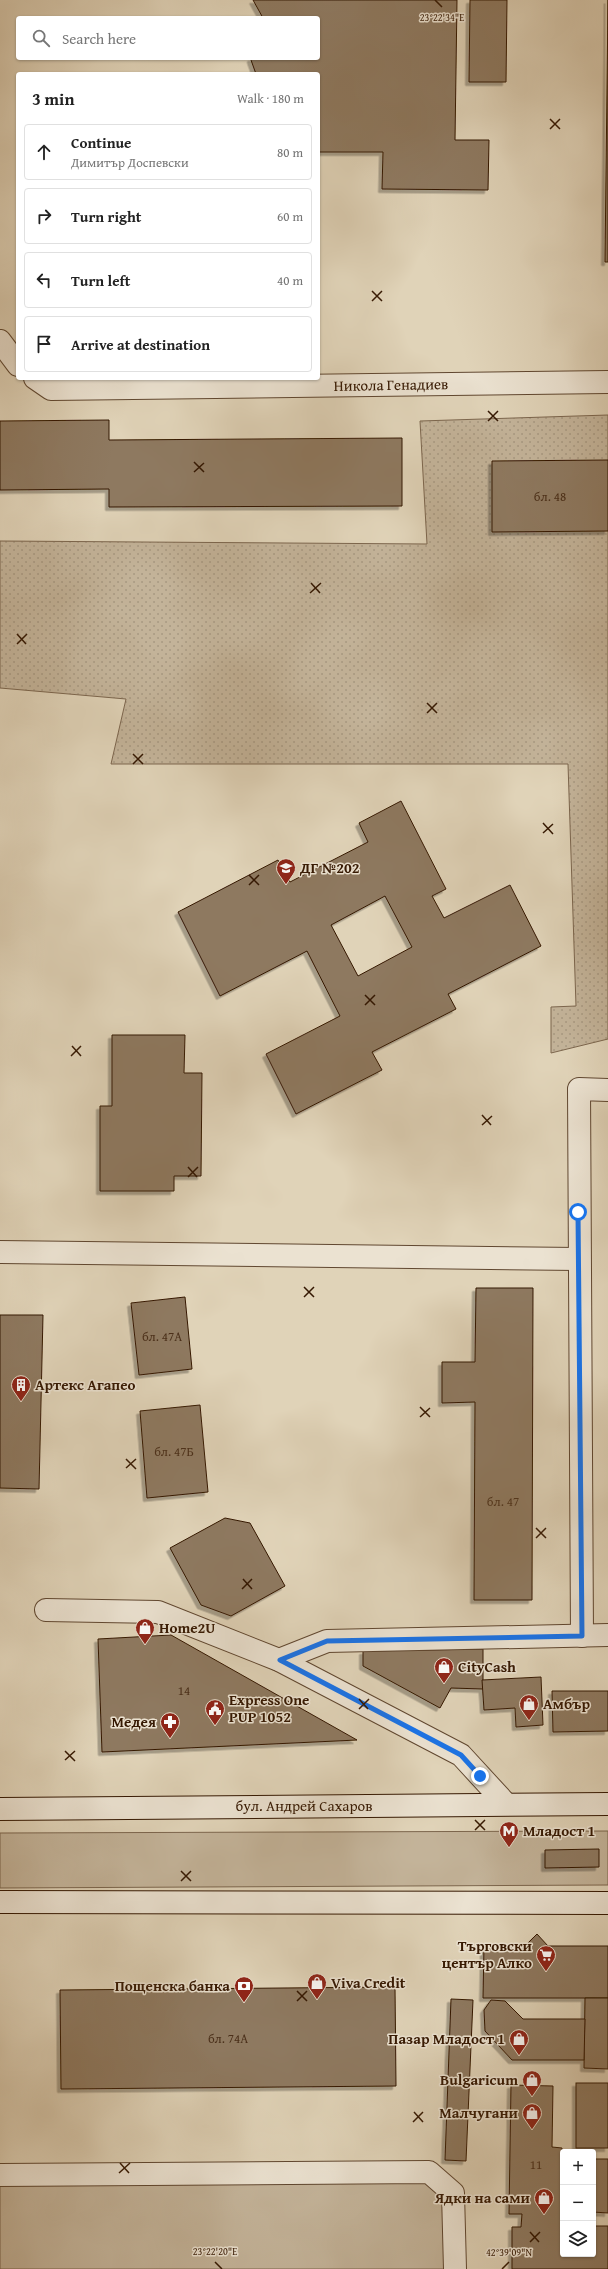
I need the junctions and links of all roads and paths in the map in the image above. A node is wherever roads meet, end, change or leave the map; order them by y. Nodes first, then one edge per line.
1 (0, 341) edge
2 (16, 362) edge
3 (37, 380) edge
4 (608, 382) edge
5 (608, 1090) edge
6 (0, 1252) edge
7 (578, 1259) junction
8 (46, 1610) dead end
9 (608, 1635) edge
10 (582, 1636) junction
11 (280, 1660) junction
12 (506, 1804) junction
13 (608, 1804) edge
14 (0, 1809) edge
15 (0, 1902) edge
16 (608, 1902) edge
17 (0, 2175) edge
18 (455, 2269) edge

1 - 2 street
3 - 4 street, Никола Генадиев
5 - 7 street
6 - 7 street
7 - 10 street
8 - 11 street
9 - 10 street
10 - 11 street
11 - 12 street
12 - 13 street, бул. Андрей Сахаров
12 - 14 street, бул. Андрей Сахаров
15 - 16 street
17 - 18 street

